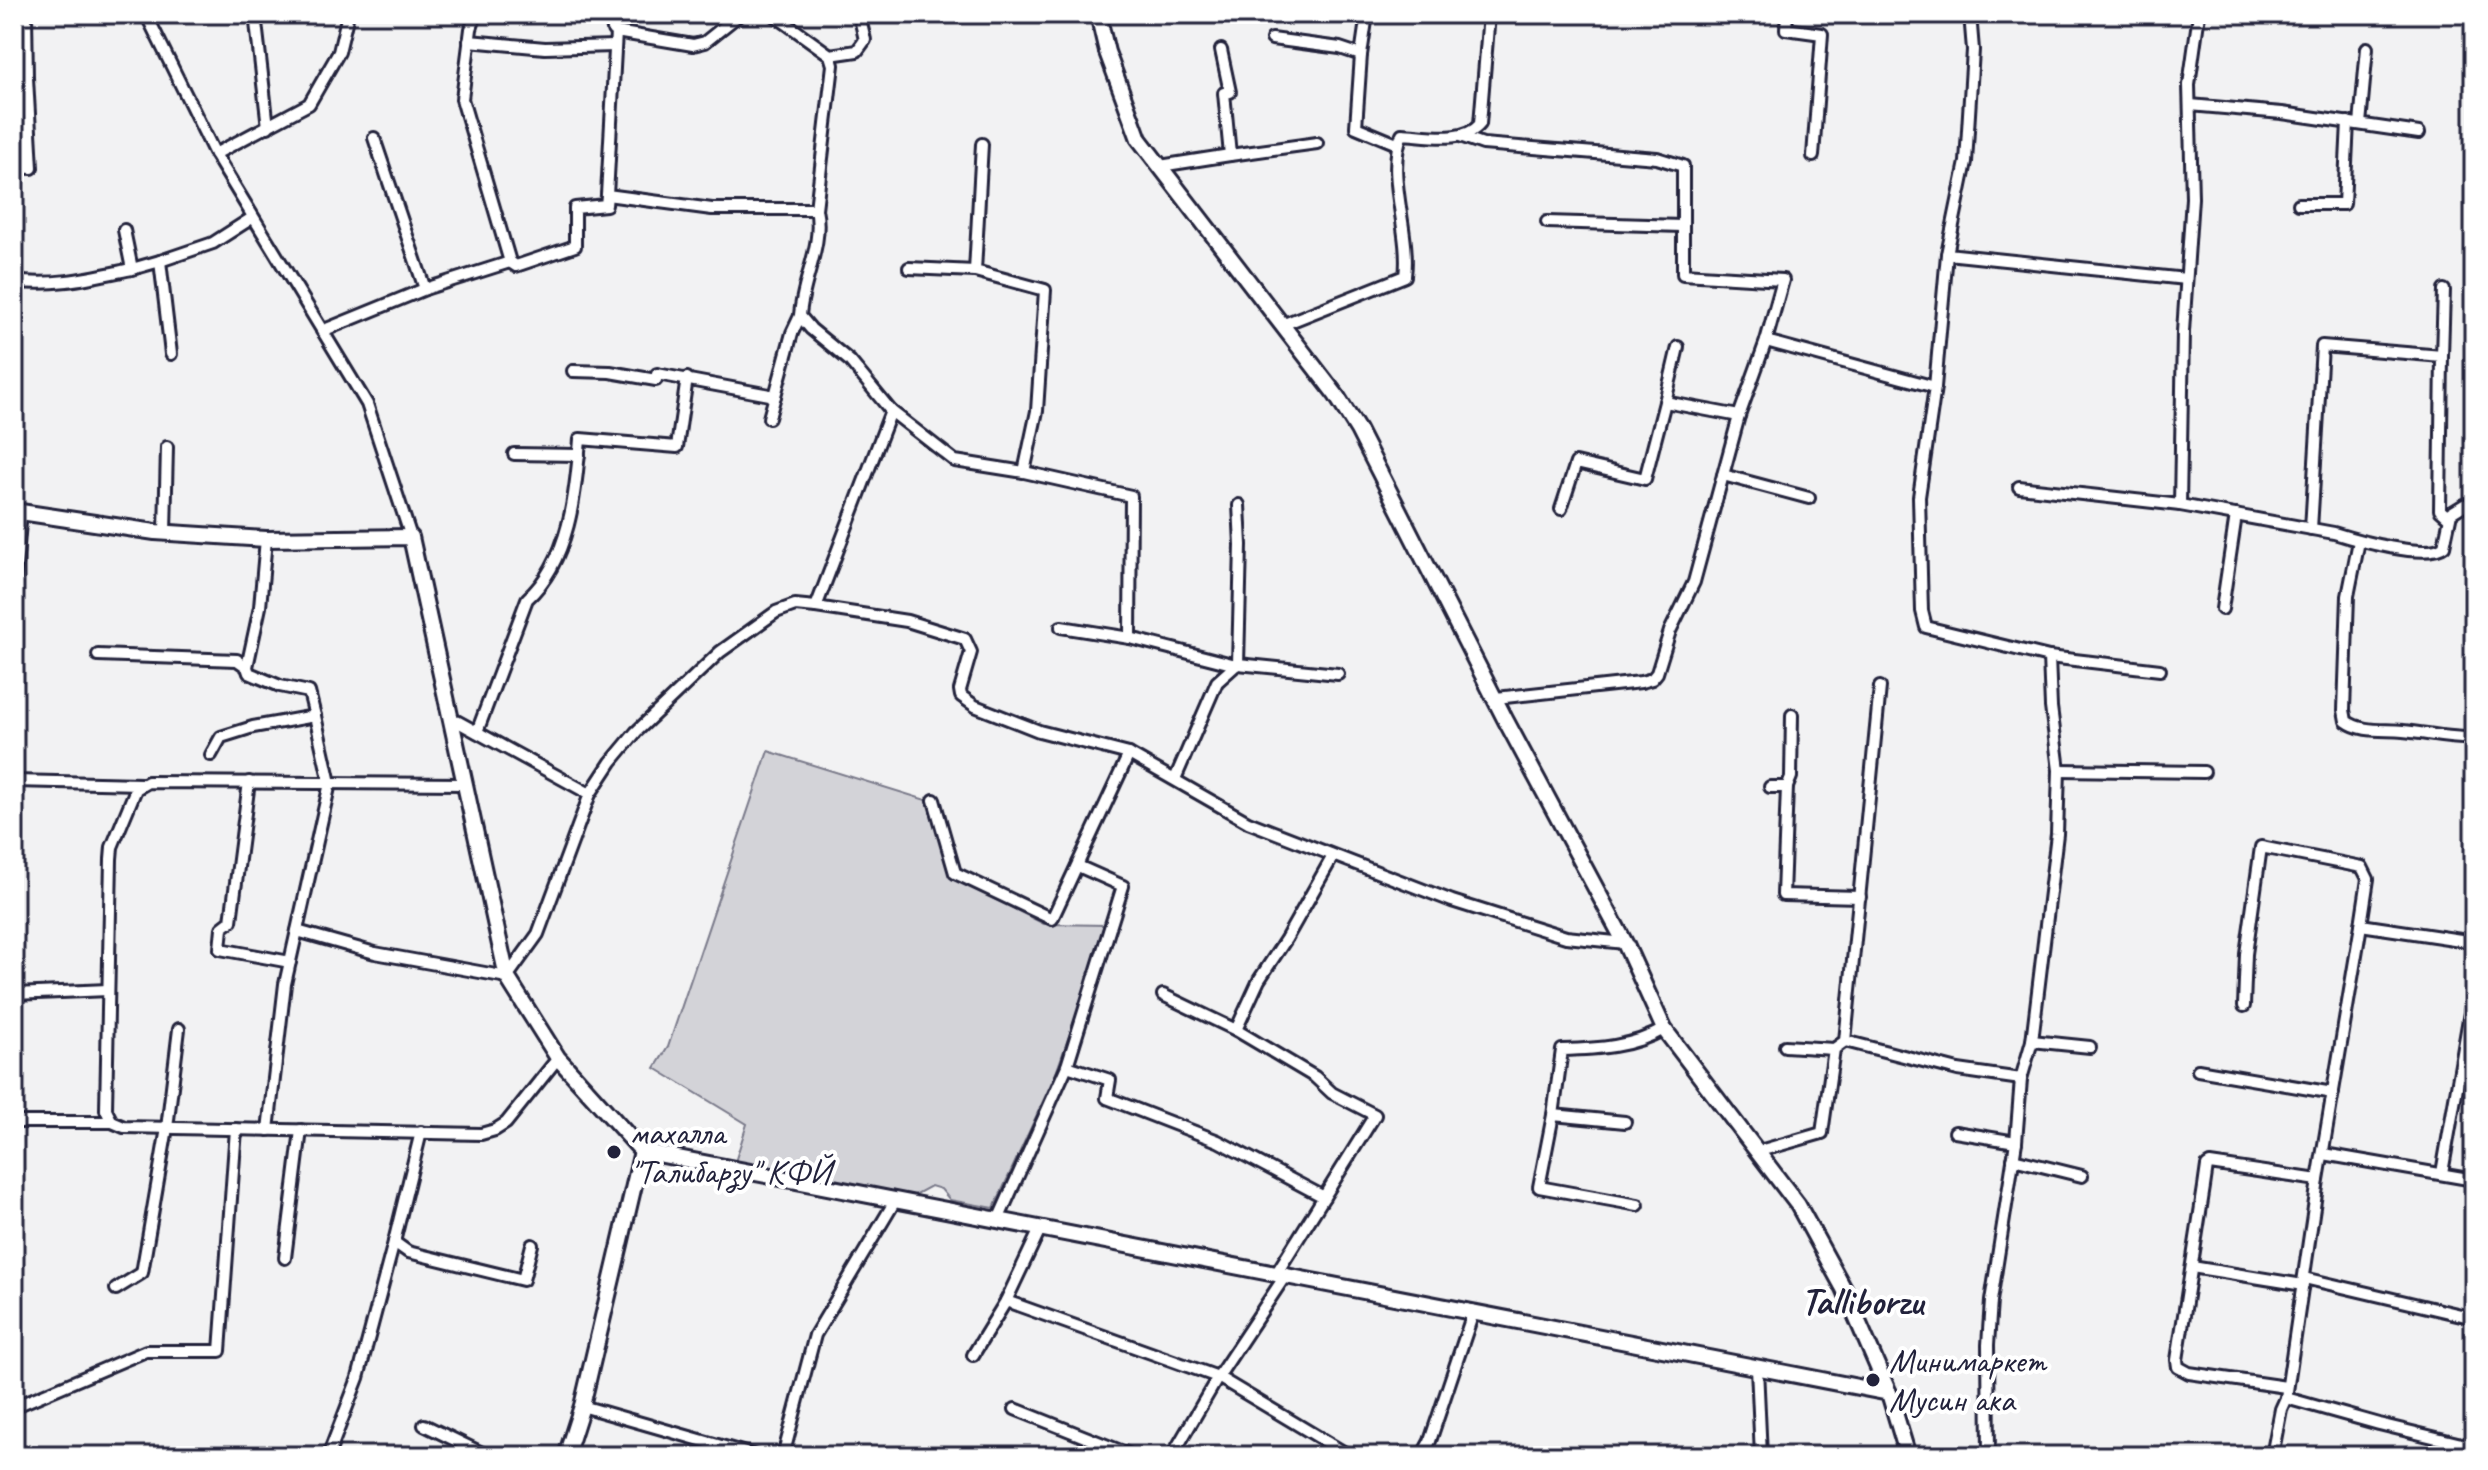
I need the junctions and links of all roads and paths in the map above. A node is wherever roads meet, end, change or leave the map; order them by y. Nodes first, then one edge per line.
1 (26, 14) edge
2 (146, 14) edge
3 (255, 14) edge
4 (348, 14) edge
5 (476, 14) edge
6 (611, 14) edge
7 (740, 14) edge
8 (773, 14) edge
9 (859, 14) edge
10 (1098, 14) edge
11 (1367, 14) edge
12 (1489, 14) edge
13 (1787, 14) edge
14 (1970, 14) edge
15 (2199, 14) edge
16 (616, 32) junction
17 (1272, 39) dead end
18 (469, 41) junction
19 (614, 46) junction
20 (2367, 48) dead end
21 (1221, 50) dead end
22 (830, 55) junction
23 (1361, 55) junction
24 (14, 78) edge
25 (27, 78) junction
26 (2190, 105) junction
27 (2354, 123) junction
28 (268, 127) junction
29 (2419, 133) dead end
30 (1460, 136) junction
31 (374, 138) dead end
32 (1317, 143) dead end
33 (982, 144) dead end
34 (1397, 144) junction
35 (215, 154) junction
36 (1230, 155) junction
37 (1813, 156) dead end
38 (1160, 166) junction
39 (14, 167) edge
40 (607, 195) junction
41 (2299, 204) dead end
42 (816, 209) junction
43 (252, 218) junction
44 (1547, 222) dead end
45 (1682, 226) junction
46 (124, 230) dead end
47 (1947, 254) junction
48 (160, 261) junction
49 (510, 262) junction
50 (909, 268) dead end
51 (132, 269) junction
52 (975, 271) junction
53 (2186, 279) junction
54 (14, 281) edge
55 (425, 289) junction
56 (2444, 290) dead end
57 (800, 316) junction
58 (1282, 325) junction
59 (322, 331) junction
60 (1766, 341) junction
61 (1678, 347) dead end
62 (171, 354) dead end
63 (2442, 356) junction
64 (573, 371) dead end
65 (687, 378) junction
66 (1935, 387) junction
67 (775, 396) junction
68 (1665, 402) junction
69 (891, 411) junction
70 (1739, 416) junction
71 (769, 418) dead end
72 (167, 447) dead end
73 (514, 454) dead end
74 (579, 455) junction
75 (1024, 472) junction
76 (1723, 475) junction
77 (2019, 487) dead end
78 (1809, 498) dead end
79 (2474, 504) edge
80 (1239, 505) dead end
81 (2180, 505) junction
82 (1561, 509) dead end
83 (18, 512) edge
84 (2236, 515) junction
85 (2449, 518) junction
86 (2311, 529) junction
87 (165, 532) junction
88 (411, 537) junction
89 (266, 539) junction
90 (2359, 541) junction
91 (14, 589) edge
92 (816, 607) junction
93 (2222, 609) dead end
94 (1061, 627) dead end
95 (1130, 638) junction
96 (98, 655) dead end
97 (2049, 657) junction
98 (1237, 664) junction
99 (247, 667) junction
100 (2160, 670) dead end
101 (1338, 674) dead end
102 (1880, 687) dead end
103 (1496, 698) junction
104 (1792, 715) dead end
105 (315, 716) junction
106 (451, 718) junction
107 (477, 732) junction
108 (2474, 738) edge
109 (1129, 754) junction
110 (211, 755) dead end
111 (2059, 770) junction
112 (2204, 772) dead end
113 (1175, 779) junction
114 (14, 781) edge
115 (249, 782) junction
116 (330, 783) junction
117 (141, 784) junction
118 (465, 784) junction
119 (1770, 787) dead end
120 (1787, 787) junction
121 (590, 794) junction
122 (934, 800) dead end
123 (1333, 856) junction
124 (1078, 866) junction
125 (1860, 897) junction
126 (2361, 925) junction
127 (297, 931) junction
128 (2474, 942) edge
129 (1625, 943) junction
130 (290, 962) junction
131 (507, 977) junction
132 (108, 990) junction
133 (2474, 990) edge
134 (14, 994) edge
135 (1163, 995) dead end
136 (2244, 1006) dead end
137 (179, 1029) dead end
138 (1664, 1029) junction
139 (1236, 1030) junction
140 (1845, 1041) junction
141 (2032, 1041) junction
142 (1785, 1046) dead end
143 (2090, 1047) dead end
144 (1834, 1049) junction
145 (558, 1058) junction
146 (1067, 1066) junction
147 (2198, 1070) dead end
148 (2021, 1079) junction
149 (2333, 1093) junction
150 (1553, 1115) junction
151 (14, 1122) edge
152 (112, 1122) junction
153 (1625, 1122) dead end
154 (167, 1128) junction
155 (236, 1129) junction
156 (268, 1130) junction
157 (301, 1130) junction
158 (421, 1132) junction
159 (1955, 1132) dead end
160 (2016, 1142) junction
161 (642, 1151) junction
162 (1756, 1152) junction
163 (2324, 1154) junction
164 (2013, 1159) junction
165 (2442, 1173) junction
166 (2082, 1176) dead end
167 (2318, 1180) junction
168 (2474, 1180) edge
169 (1324, 1197) junction
170 (895, 1201) junction
171 (1638, 1205) dead end
172 (998, 1220) junction
173 (1041, 1227) junction
174 (394, 1242) junction
175 (532, 1245) dead end
176 (285, 1258) dead end
177 (2192, 1267) junction
178 (1280, 1275) junction
179 (2303, 1282) junction
180 (116, 1289) dead end
181 (1006, 1301) junction
182 (1473, 1313) junction
183 (2474, 1318) edge
184 (973, 1355) dead end
185 (1757, 1368) junction
186 (1218, 1377) junction
187 (2286, 1392) junction
188 (1889, 1393) junction
189 (582, 1406) junction
190 (14, 1407) edge
191 (1015, 1409) dead end
192 (424, 1425) dead end
193 (2474, 1447) edge
194 (328, 1456) edge
195 (488, 1456) edge
196 (566, 1456) edge
197 (756, 1456) edge
198 (783, 1456) edge
199 (1133, 1456) edge
200 (1172, 1456) edge
201 (1350, 1456) edge
202 (1422, 1456) edge
203 (1761, 1456) edge
204 (1908, 1456) edge
205 (1989, 1456) edge
206 (2272, 1456) edge

1 - 25 street
2 - 35 street
3 - 28 street
4 - 28 street
5 - 18 street
6 - 16 street
7 - 16 street
8 - 22 street
9 - 22 street
10 - 38 street
11 - 23 street
12 - 30 street
13 - 37 street
14 - 47 street
15 - 26 street
16 - 19 street
17 - 23 street
18 - 19 street
18 - 49 street
19 - 40 street
20 - 27 street
21 - 36 street
22 - 42 street
23 - 34 street
24 - 25 street
25 - 39 street
26 - 27 street
26 - 53 street
27 - 29 street
27 - 41 street
28 - 35 street
30 - 34 street
30 - 45 street
31 - 55 street
32 - 36 street
33 - 52 street
34 - 58 street
35 - 43 street
36 - 38 street
38 - 58 street
40 - 42 street
40 - 49 street
42 - 57 street
43 - 48 street
43 - 59 street
44 - 45 street
45 - 60 street
46 - 51 street
47 - 53 street
47 - 66 street
48 - 51 street
48 - 62 street
49 - 55 street
50 - 52 street
51 - 54 street
52 - 75 street
53 - 81 street
55 - 59 street
56 - 63 street
57 - 67 street
57 - 69 street
58 - 103 street
59 - 88 street
60 - 66 street
60 - 70 street
61 - 68 street
63 - 85 street
63 - 86 street
64 - 65 street
65 - 67 street
65 - 74 street
66 - 97 street
67 - 71 street
68 - 70 street
68 - 82 street
69 - 75 street
69 - 92 street
70 - 76 street
72 - 87 street
73 - 74 street
74 - 107 street
75 - 95 street
76 - 78 street
76 - 103 street
77 - 81 street
79 - 85 street
80 - 98 street
81 - 84 street
83 - 87 street
83 - 91 street
84 - 86 street
84 - 93 street
85 - 90 street
86 - 90 street
87 - 89 street
88 - 89 street
88 - 106 street
89 - 99 street
90 - 108 street
92 - 109 street
92 - 121 street
94 - 95 street
95 - 98 street
96 - 99 street
97 - 100 street
97 - 111 street
98 - 101 street
98 - 113 street
99 - 105 street
102 - 125 street
103 - 129 street
104 - 120 street
105 - 110 street
105 - 116 street
106 - 107 street
106 - 118 street
107 - 121 street
109 - 113 street
109 - 124 street
111 - 112 street
111 - 141 street
113 - 123 street
114 - 117 street
115 - 116 street
115 - 117 street
115 - 130 street
116 - 118 street
116 - 127 street
117 - 132 street
118 - 131 street
119 - 120 street
120 - 125 street
121 - 131 street
122 - 124 street
123 - 129 street
123 - 139 street
124 - 146 street
125 - 140 street
126 - 128 street
126 - 136 street
126 - 149 street
127 - 130 street
127 - 131 street
129 - 138 street
130 - 156 street
131 - 145 street
132 - 134 street
132 - 152 street
133 - 165 street
135 - 139 street
137 - 154 street
138 - 150 street
138 - 162 street
139 - 169 street
140 - 144 street
140 - 148 street
141 - 143 street
141 - 148 street
142 - 144 street
144 - 162 street
145 - 158 street
145 - 161 street
146 - 169 street
146 - 172 street
147 - 149 street
148 - 160 street
149 - 163 street
150 - 153 street
150 - 171 street
151 - 152 street
152 - 154 street
154 - 155 street
154 - 180 street
155 - 156 street
155 - 190 street
156 - 157 street
157 - 158 street
157 - 176 street
158 - 174 street
159 - 160 street
160 - 164 street
161 - 170 street
161 - 189 street
162 - 188 street
163 - 165 street
163 - 167 street
164 - 166 street
164 - 205 street
165 - 168 street
167 - 177 street
167 - 179 street
169 - 178 street
170 - 172 street
170 - 198 street
172 - 173 street
173 - 178 street
173 - 181 street
174 - 175 street
174 - 194 street
177 - 179 street
177 - 187 street
178 - 182 street
178 - 186 street
179 - 183 street
179 - 187 street
181 - 184 street
181 - 186 street
182 - 185 street
182 - 202 street
185 - 188 street
185 - 203 street
186 - 200 street
186 - 201 street
187 - 193 street
187 - 206 street
188 - 204 street
189 - 196 street
189 - 197 street
191 - 199 street
192 - 195 street

